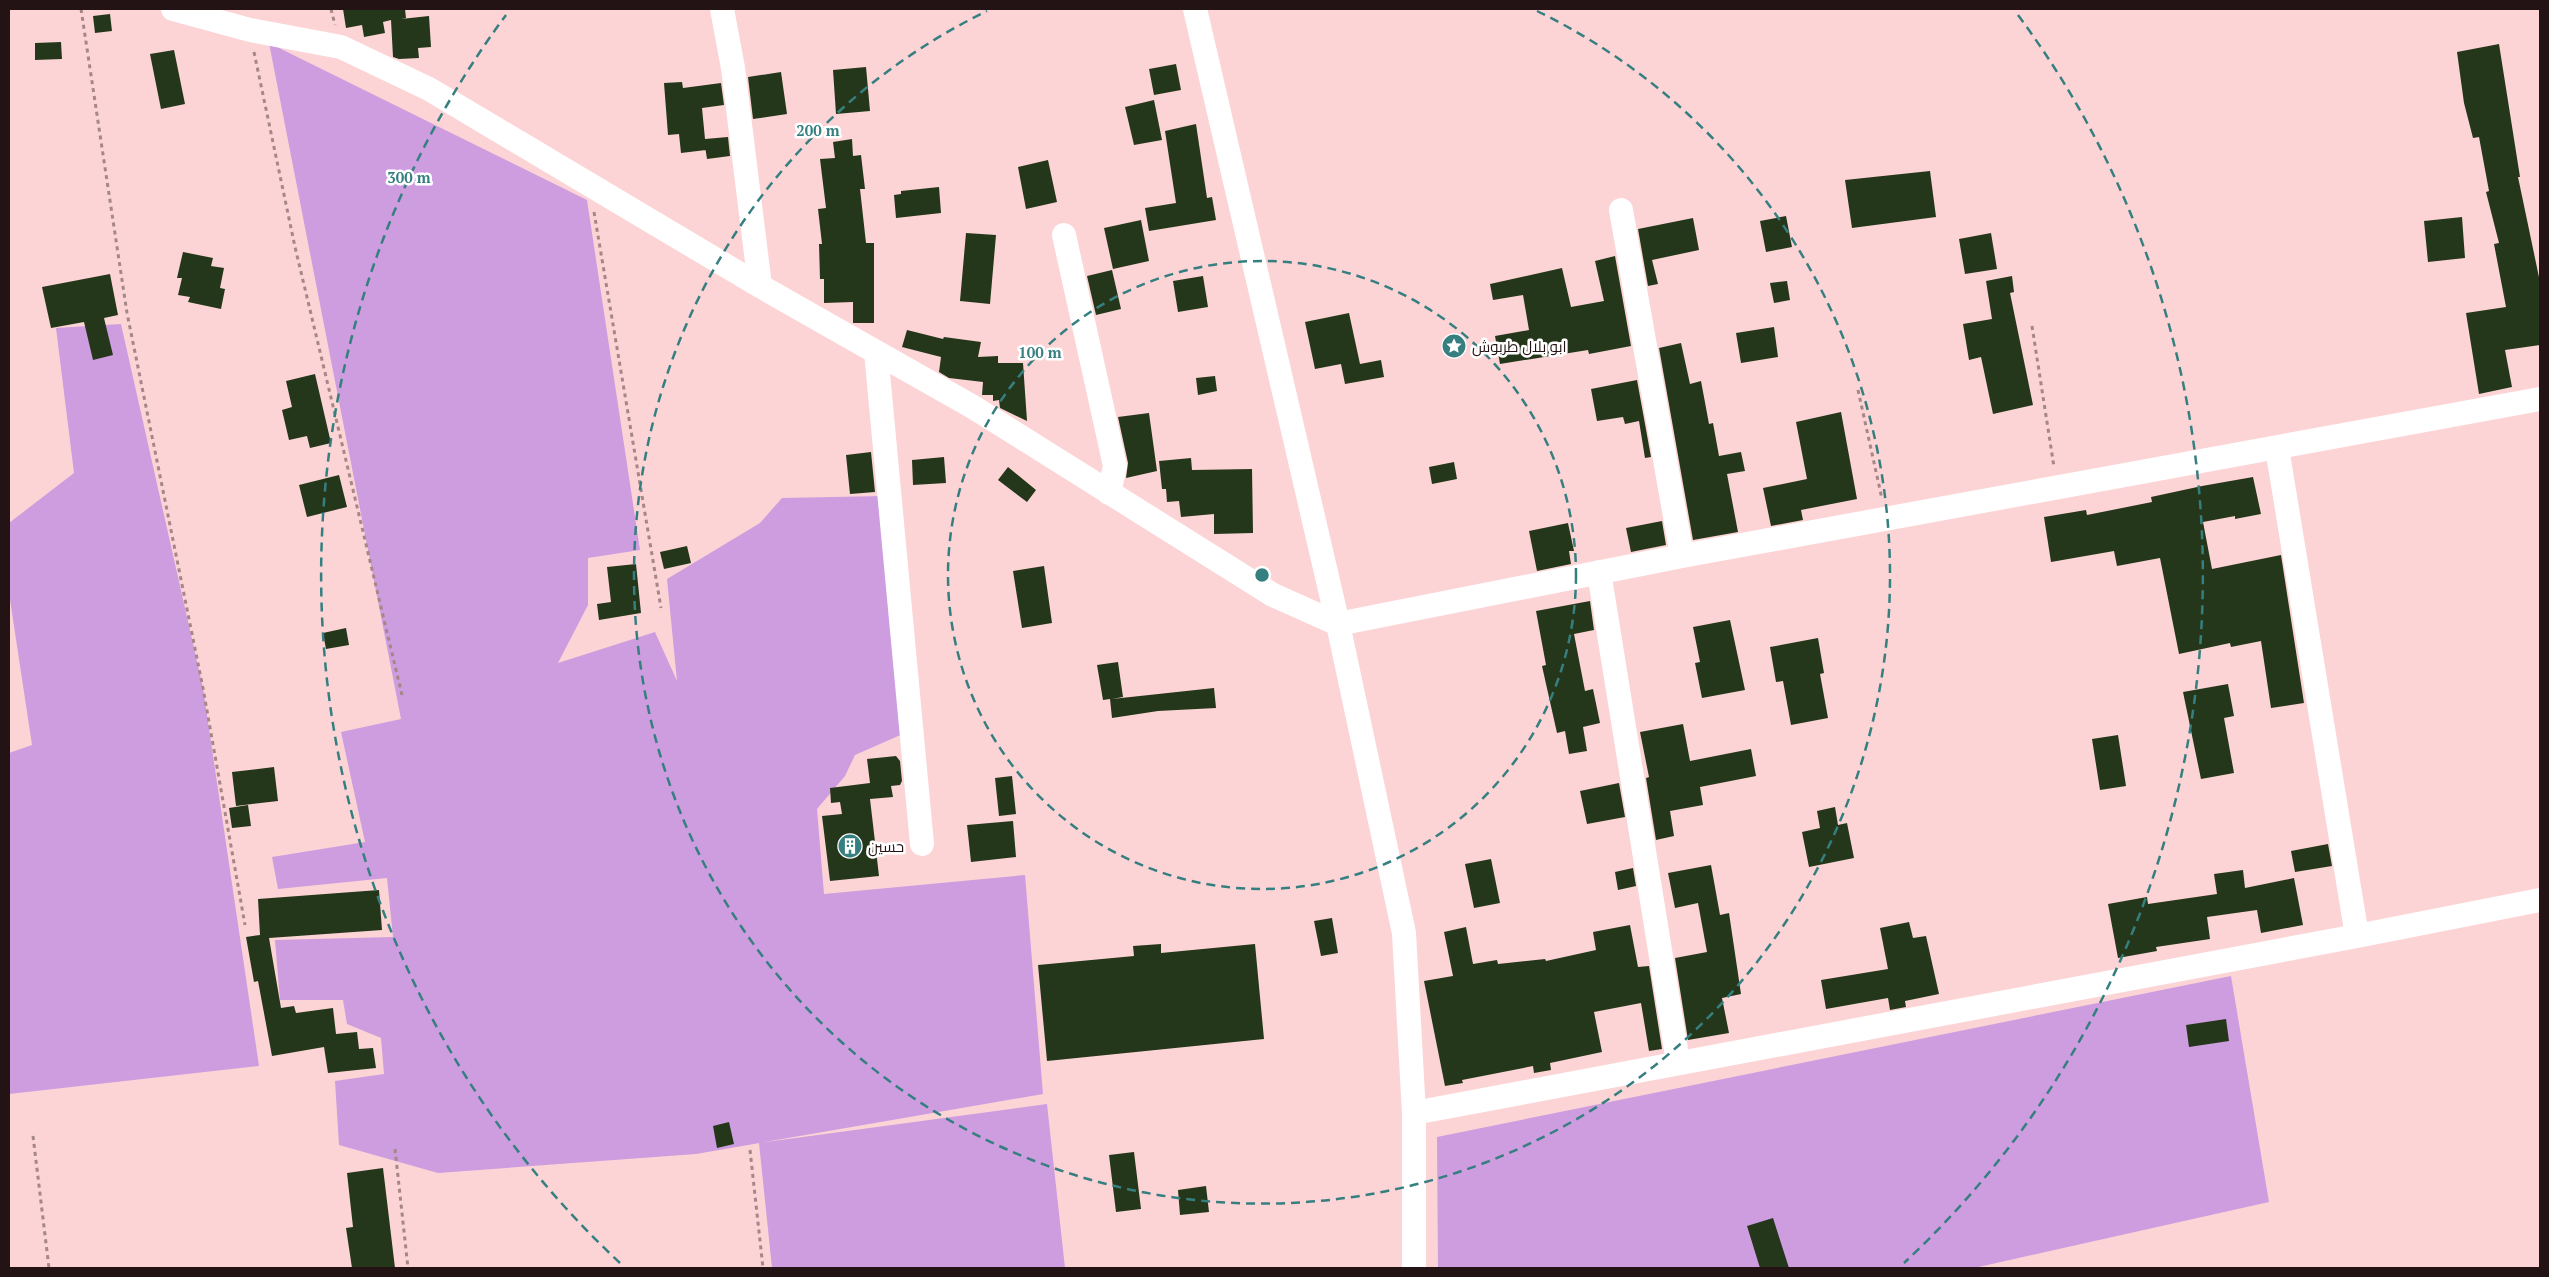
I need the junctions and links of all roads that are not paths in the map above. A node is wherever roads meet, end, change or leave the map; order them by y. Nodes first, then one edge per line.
1 (173, 9) edge
2 (722, 9) edge
3 (1195, 9) edge
4 (1621, 210) dead end
5 (1064, 235) dead end
6 (760, 286) junction
7 (876, 352) junction
8 (2540, 399) edge
9 (2277, 448) junction
10 (1109, 492) junction
11 (1682, 556) junction
12 (1599, 572) junction
13 (1338, 624) junction
14 (922, 844) dead end
15 (2540, 900) edge
16 (2357, 936) junction
17 (1678, 1062) junction
18 (1414, 1113) junction
19 (1414, 1268) edge

1 - 6 street
2 - 6 street
3 - 13 street
4 - 11 street
5 - 10 street
6 - 7 street
7 - 10 street
7 - 14 street
8 - 9 street
9 - 11 street
9 - 16 street
10 - 13 street
11 - 12 street
12 - 13 street
12 - 17 street
13 - 18 street
15 - 16 street
16 - 17 street
17 - 18 street
18 - 19 street

